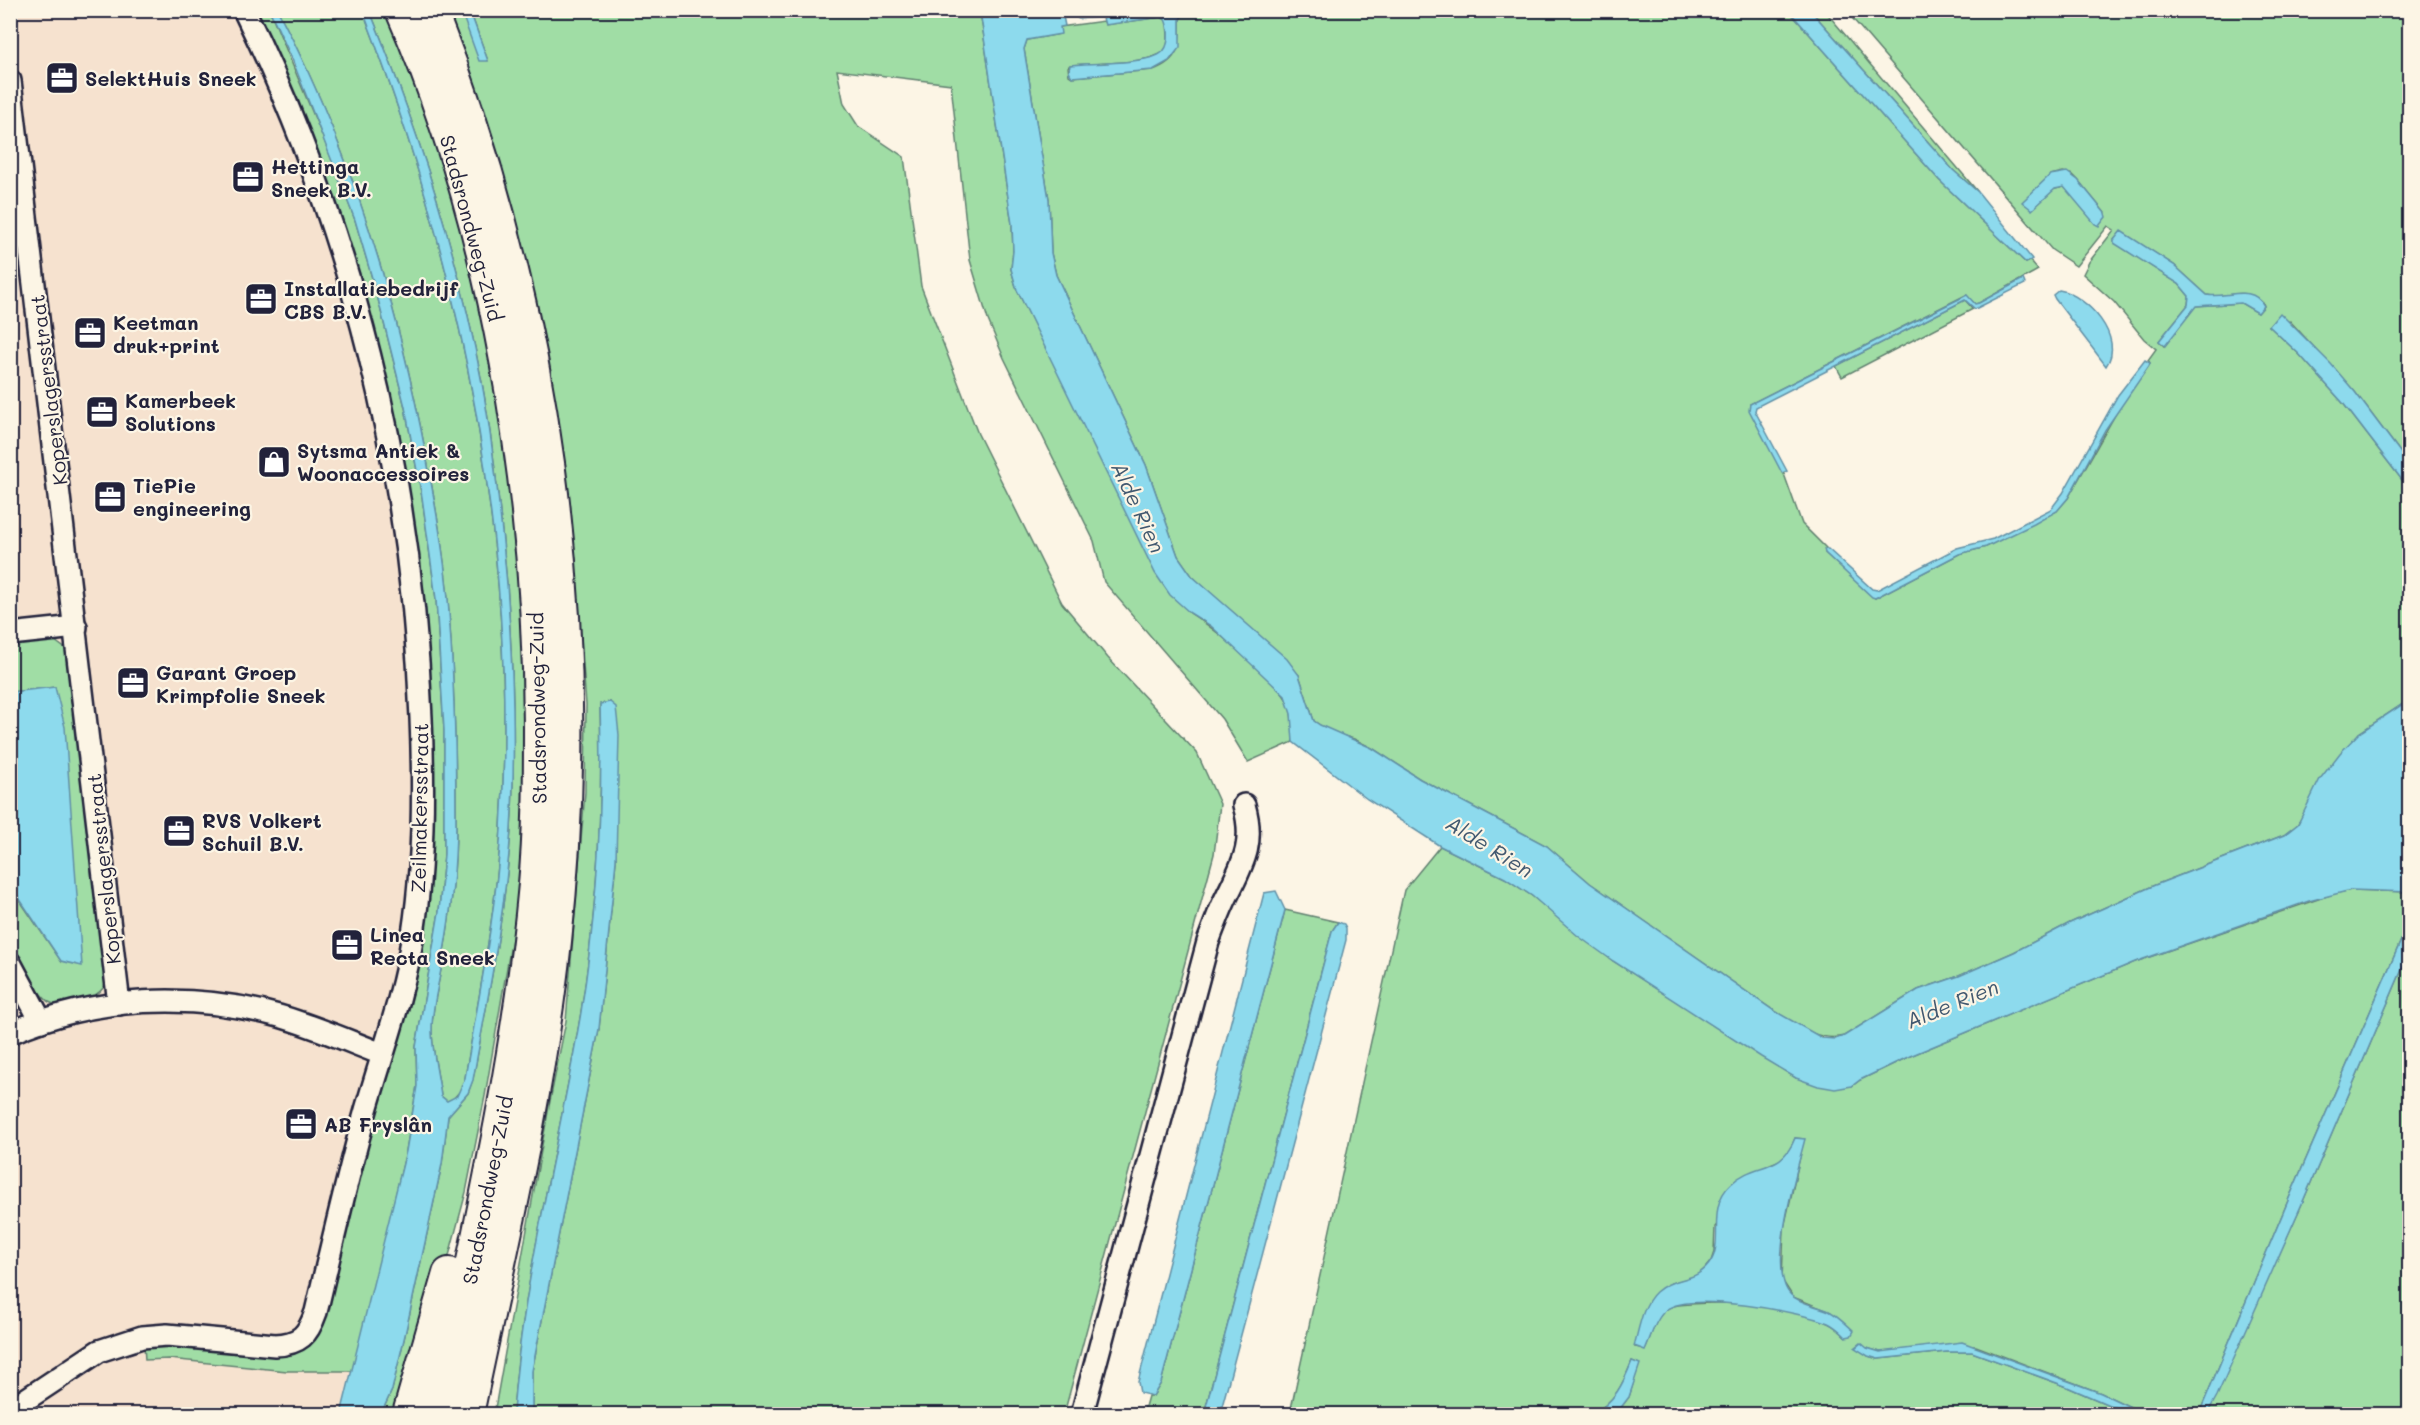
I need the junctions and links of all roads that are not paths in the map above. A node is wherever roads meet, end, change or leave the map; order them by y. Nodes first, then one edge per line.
1 (244, 10) edge
2 (402, 10) edge
3 (430, 10) edge
4 (10, 81) edge
5 (76, 627) junction
6 (10, 634) edge
7 (1244, 805) dead end
8 (10, 963) edge
9 (119, 1004) junction
10 (41, 1021) junction
11 (10, 1033) edge
12 (382, 1054) junction
13 (503, 1108) junction
14 (522, 1147) junction
15 (10, 1410) edge
16 (409, 1414) edge
17 (441, 1414) edge
18 (467, 1414) edge
19 (489, 1414) edge
20 (1082, 1414) edge

1 - 12 street, Zeilmakersstraat
2 - 13 highway, Stadsrondweg-Zuid
3 - 14 highway, Stadsrondweg-Zuid
4 - 5 street, Koperslagersstraat
5 - 6 street
5 - 9 street, Koperslagersstraat
7 - 20 street
8 - 10 street
9 - 10 street
9 - 12 street
10 - 11 street
12 - 15 street, Zeilmakersstraat
13 - 16 highway
13 - 17 highway, Stadsrondweg-Zuid
14 - 18 highway, Stadsrondweg-Zuid
14 - 19 highway

